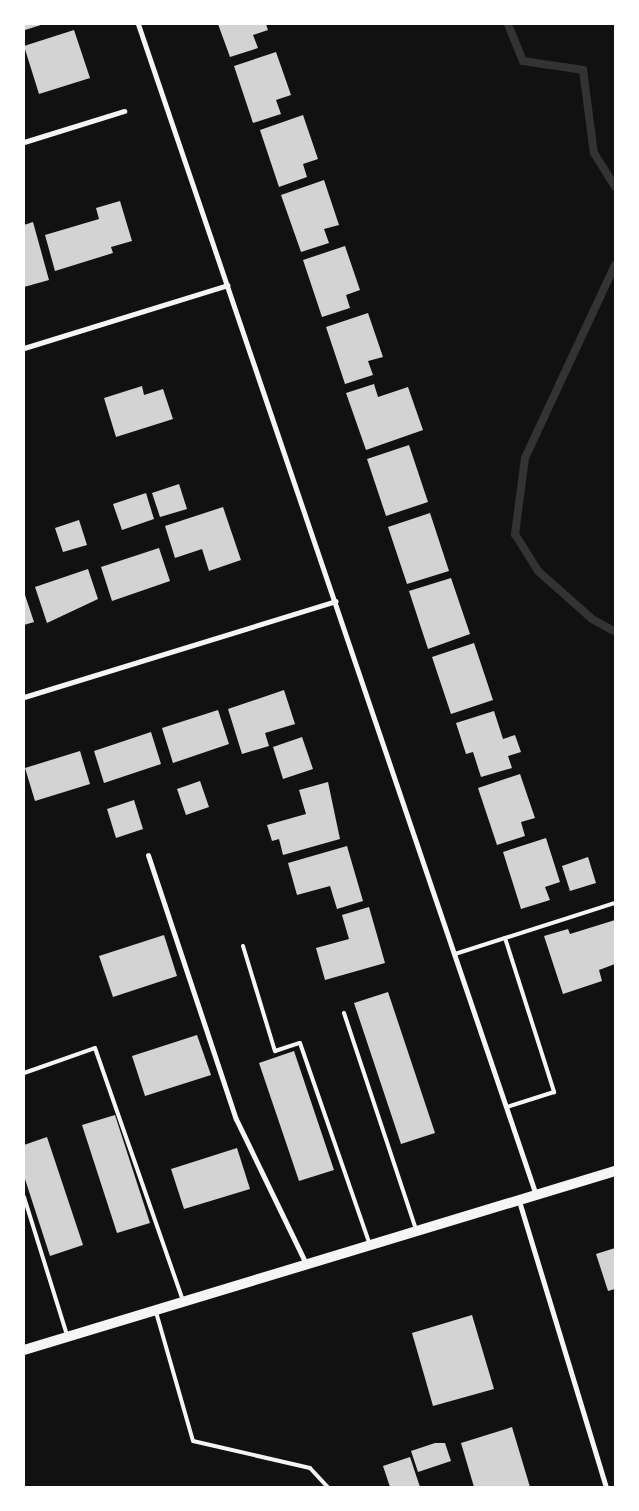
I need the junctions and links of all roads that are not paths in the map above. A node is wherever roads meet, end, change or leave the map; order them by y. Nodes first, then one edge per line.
1 (138, 24) edge
2 (124, 111) dead end
3 (24, 142) edge
4 (228, 285) junction
5 (24, 348) edge
6 (336, 601) junction
7 (24, 697) edge
8 (148, 855) dead end
9 (615, 903) edge
10 (505, 938) junction
11 (243, 946) dead end
12 (455, 954) junction
13 (344, 1013) dead end
14 (24, 1073) edge
15 (507, 1107) junction
16 (615, 1171) edge
17 (537, 1195) junction
18 (24, 1197) edge
19 (519, 1200) junction
20 (417, 1231) junction
21 (370, 1245) junction
22 (306, 1264) junction
23 (183, 1302) junction
24 (155, 1310) junction
25 (68, 1336) junction
26 (24, 1350) edge
27 (328, 1487) edge
28 (606, 1487) edge

1 - 4 street
2 - 3 street
4 - 5 street
4 - 6 street
6 - 7 street
6 - 12 street
8 - 22 street
9 - 10 lane
10 - 12 lane
10 - 15 lane
11 - 21 lane
12 - 15 street
13 - 20 lane
14 - 23 lane
15 - 17 street
16 - 17 main road
17 - 19 main road
18 - 25 lane
19 - 20 main road
19 - 28 street
20 - 21 main road
21 - 22 main road
22 - 23 main road
23 - 24 main road
24 - 25 main road
24 - 27 lane
25 - 26 main road

